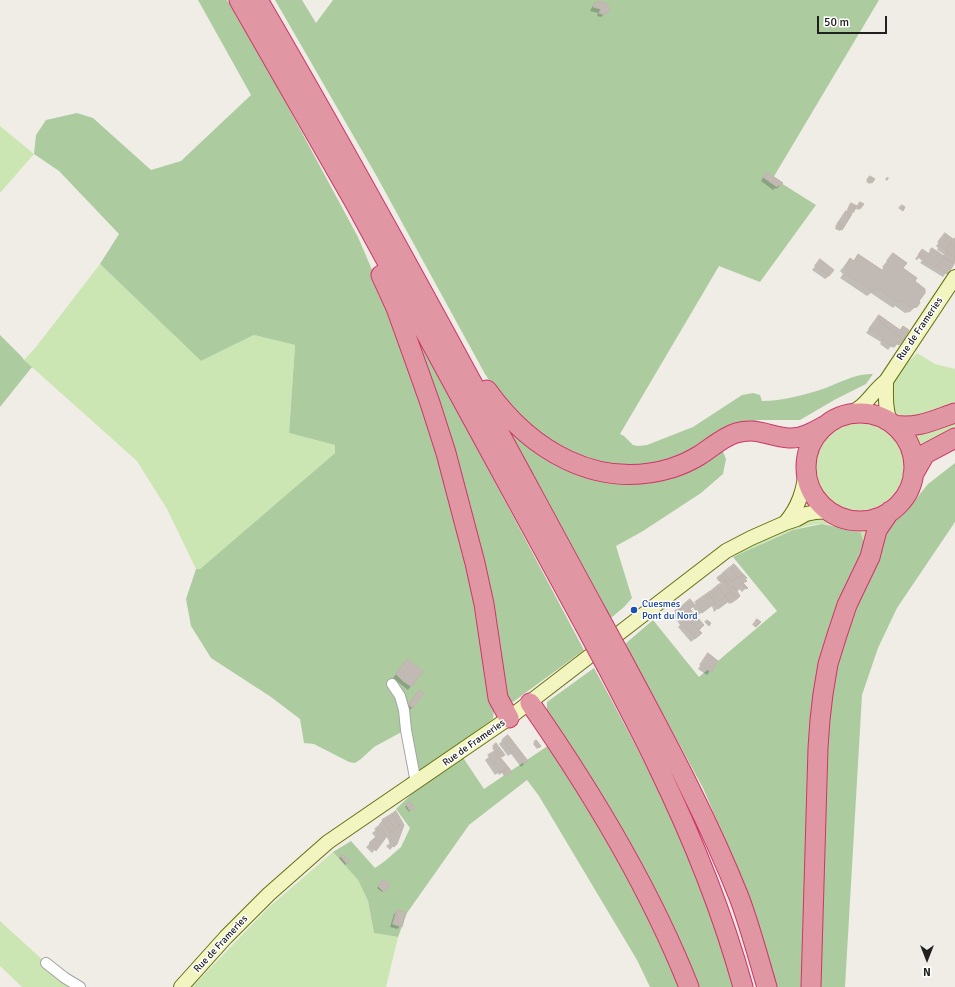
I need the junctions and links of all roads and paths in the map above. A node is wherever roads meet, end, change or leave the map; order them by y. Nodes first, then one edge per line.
1 (239, 0) edge
2 (258, 0) edge
3 (355, 203) junction
4 (955, 277) edge
5 (461, 363) junction
6 (886, 381) junction
7 (955, 413) edge
8 (849, 414) junction
9 (892, 424) junction
10 (826, 425) junction
11 (955, 438) edge
12 (806, 469) junction
13 (913, 475) junction
14 (830, 511) junction
15 (890, 511) junction
16 (785, 523) junction
17 (591, 620) junction
18 (614, 662) junction
19 (392, 684) dead end
20 (530, 703) junction
21 (509, 718) junction
22 (416, 783) junction
23 (46, 963) dead end
24 (80, 987) edge
25 (181, 987) edge
26 (689, 987) edge
27 (743, 987) edge
28 (767, 987) edge
29 (811, 987) edge

1 - 3 highway
2 - 5 highway
3 - 17 highway
3 - 21 highway
4 - 6 main road, Rue de Frameries
5 - 10 highway
5 - 17 highway
6 - 8 main road, Rue de Frameries
6 - 9 main road
7 - 9 highway
8 - 9 highway
8 - 10 highway
9 - 13 highway
10 - 12 highway
11 - 13 highway
12 - 14 highway
12 - 16 main road
13 - 15 highway
14 - 15 highway
14 - 16 main road, Rue de Frameries
15 - 29 highway
16 - 20 main road, Rue de Frameries
17 - 18 highway, bridge
18 - 27 highway
18 - 28 highway
19 - 22 street
20 - 21 main road, Rue de Frameries
20 - 26 highway
21 - 22 main road, Rue de Frameries
22 - 25 main road, Rue de Frameries
23 - 24 street

